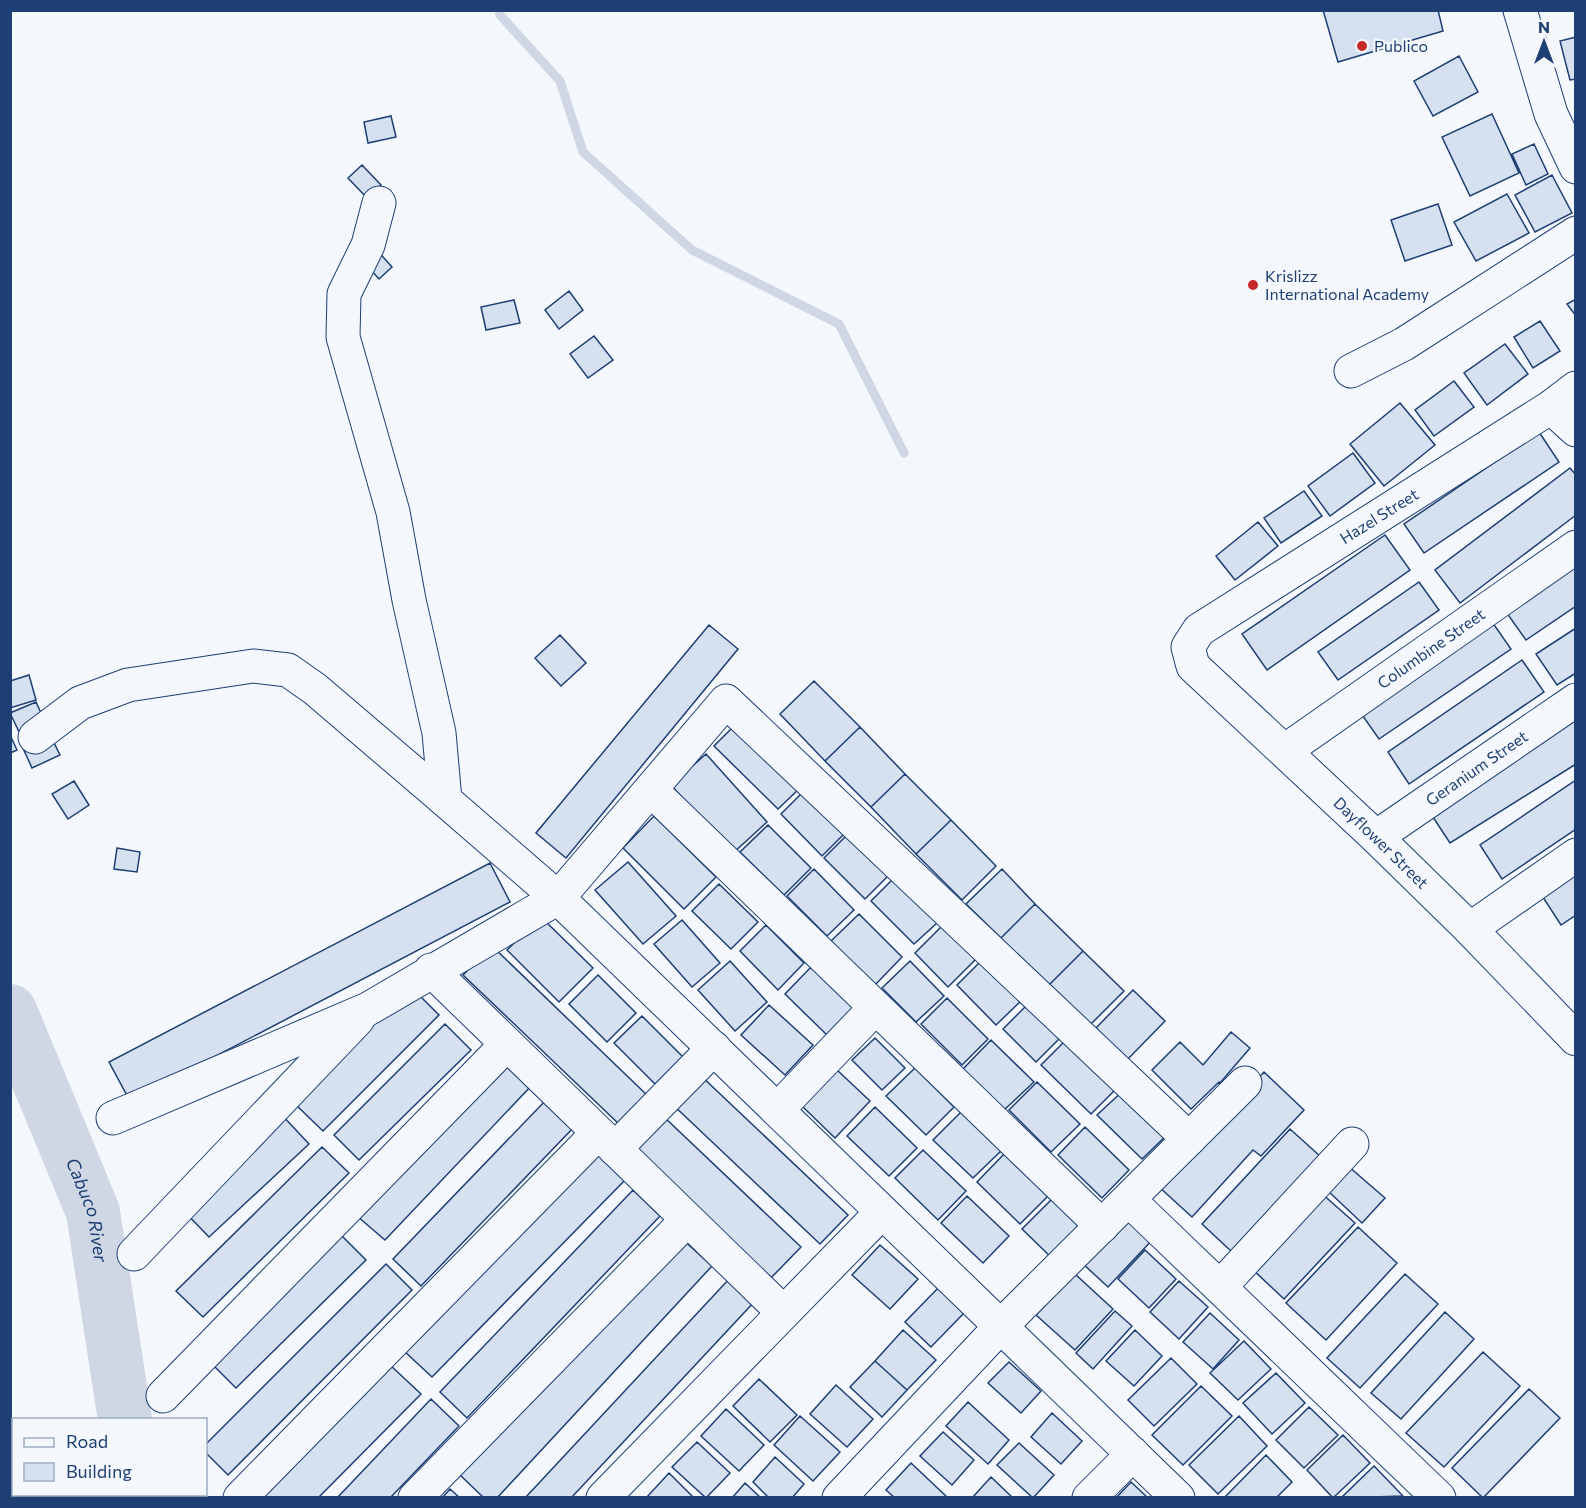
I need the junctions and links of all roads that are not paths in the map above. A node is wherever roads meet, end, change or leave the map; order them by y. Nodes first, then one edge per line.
1 (1520, 10) edge
2 (1575, 167) edge
3 (379, 204) dead end
4 (1575, 232) edge
5 (1351, 371) dead end
6 (1563, 398) edge
7 (1575, 430) edge
8 (1575, 547) edge
9 (1188, 647) joint
10 (1575, 700) edge
11 (35, 737) dead end
12 (1286, 750) junction
13 (651, 790) junction
14 (445, 800) junction
15 (1376, 837) junction
16 (1575, 855) edge
17 (558, 898) junction
18 (1470, 929) junction
19 (431, 970) junction
20 (368, 1008) junction
21 (875, 1008) junction
22 (1570, 1025) edge
23 (507, 1044) junction
24 (714, 1048) junction
25 (1245, 1083) dead end
26 (777, 1110) junction
27 (113, 1118) dead end
28 (1188, 1139) junction
29 (606, 1141) junction
30 (1352, 1144) dead end
31 (1130, 1200) junction
32 (882, 1212) junction
33 (687, 1220) junction
34 (1102, 1226) junction
35 (134, 1254) dead end
36 (1221, 1286) junction
37 (783, 1312) junction
38 (1001, 1326) junction
39 (163, 1396) dead end
40 (1133, 1454) junction
41 (240, 1497) edge
42 (416, 1497) edge
43 (603, 1497) edge
44 (839, 1497) edge
45 (1089, 1497) edge
46 (1178, 1497) edge
47 (1439, 1497) edge

1 - 2 street
3 - 14 street
4 - 5 street
6 - 7 street
6 - 9 street, Hazel Street
8 - 12 street, Columbine Street
9 - 12 street, Dayflower Street
10 - 15 street, Geranium Street
11 - 14 street
12 - 15 street, Dayflower Street
13 - 17 street
13 - 21 street
13 - 28 street
14 - 17 street
15 - 18 street, Dayflower Street
16 - 18 street
17 - 19 street
17 - 24 street
18 - 22 street, Dayflower Street
19 - 20 street
19 - 23 street
20 - 27 street
20 - 35 street
21 - 26 street
21 - 34 street
23 - 29 street
23 - 39 street
24 - 26 street
24 - 29 street
25 - 28 street
26 - 32 street
28 - 31 street
29 - 33 street
29 - 41 street
30 - 36 street
31 - 34 street
31 - 36 street
32 - 37 street
32 - 38 street
33 - 37 street
33 - 42 street
34 - 38 street
36 - 47 street
37 - 43 street
38 - 40 street
38 - 44 street
40 - 45 street
40 - 46 street

